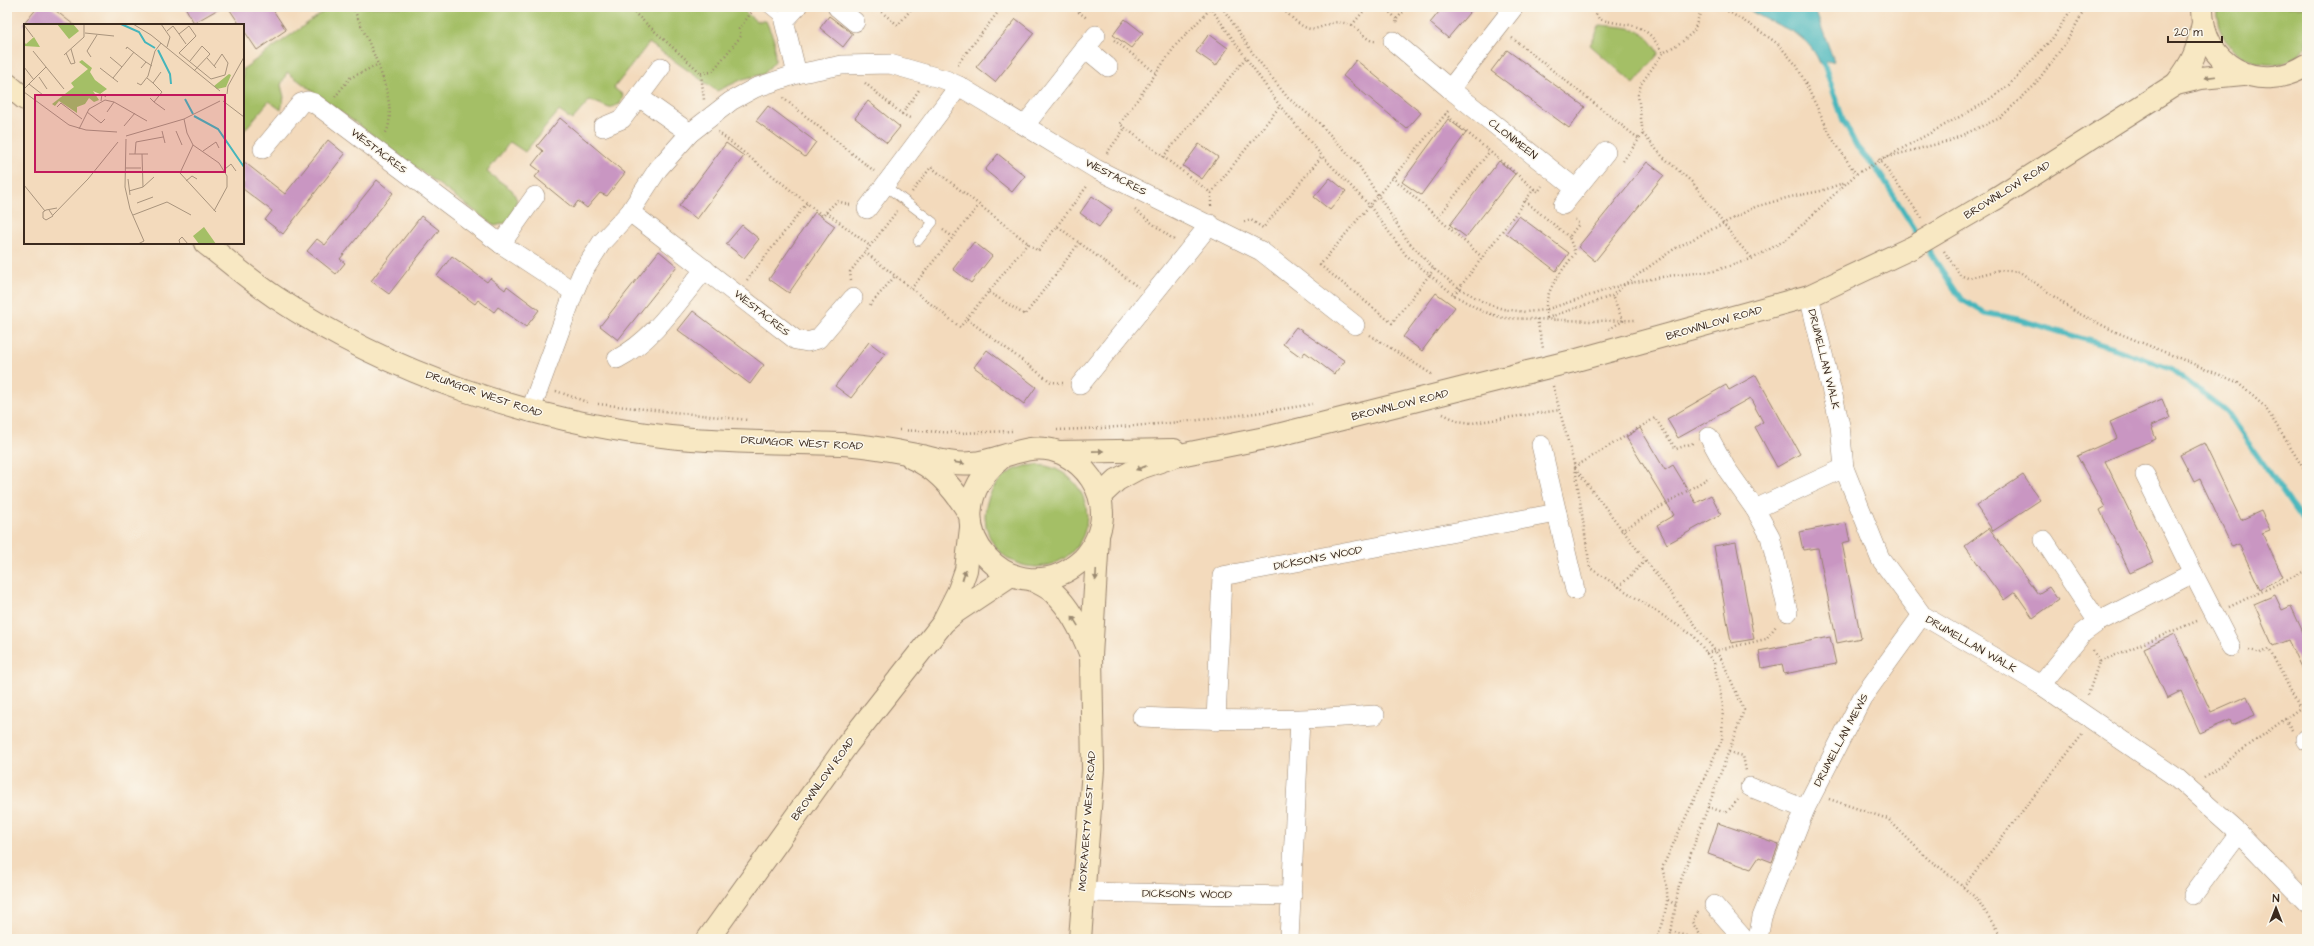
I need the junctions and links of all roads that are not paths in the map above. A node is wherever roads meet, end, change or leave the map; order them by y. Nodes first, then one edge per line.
1 (767, 7) edge
2 (797, 7) edge
3 (837, 7) edge
4 (1514, 7) edge
5 (2202, 15) edge
6 (784, 21) junction
7 (855, 22) dead end
8 (1393, 42) road end
9 (662, 67) dead end
10 (1108, 67) dead end
11 (2301, 73) edge
12 (797, 74) junction
13 (2243, 74) junction
14 (945, 80) junction
15 (7, 84) edge
16 (2176, 84) junction
17 (1455, 93) junction
18 (639, 97) junction
19 (24, 98) edge
20 (1025, 125) junction
21 (603, 127) dead end
22 (690, 133) junction
23 (263, 148) dead end
24 (1606, 152) road end
25 (886, 184) junction
26 (1576, 189) junction
27 (535, 196) dead end
28 (1563, 205) road end
29 (866, 209) road end
30 (630, 212) junction
31 (1216, 228) junction
32 (918, 241) dead end
33 (206, 244) edge
34 (501, 244) junction
35 (705, 269) junction
36 (574, 292) junction
37 (1809, 296) junction
38 (853, 298) road end
39 (1355, 325) road end
40 (617, 359) dead end
41 (1080, 385) road end
42 (530, 412) junction
43 (1709, 437) road end
44 (1541, 445) dead end
45 (1206, 450) junction
46 (893, 451) junction
47 (1059, 452) junction
48 (1000, 459) junction
49 (1844, 468) junction
50 (2145, 475) dead end
51 (1100, 496) junction
52 (1755, 509) junction
53 (1556, 513) junction
54 (970, 521) junction
55 (1098, 536) junction
56 (2044, 540) dead end
57 (2193, 573) junction
58 (1011, 575) junction
59 (1033, 580) junction
60 (1575, 590) dead end
61 (1788, 612) road end
62 (1922, 615) junction
63 (2098, 622) junction
64 (943, 623) junction
65 (2230, 647) road end
66 (1091, 656) junction
67 (2042, 685) junction
68 (1375, 715) dead end
69 (1142, 717) dead end
70 (1300, 720) junction
71 (1216, 721) junction
72 (1750, 787) road end
73 (1809, 801) junction
74 (2239, 833) junction
75 (1082, 892) junction
76 (2193, 895) dead end
77 (1292, 896) junction
78 (2307, 901) edge
79 (1714, 904) dead end
80 (708, 939) edge
81 (1080, 939) edge
82 (1289, 939) edge
83 (1744, 939) edge
84 (1758, 939) edge

1 - 6 lane
2 - 6 street
3 - 7 street
4 - 17 street
5 - 13 main road
5 - 16 main road, BROWNLOW ROAD
6 - 12 street
8 - 17 street, CLONMEEN
9 - 18 street
10 - 20 street
11 - 13 main road
12 - 14 street, WESTACRES
12 - 22 street, WESTACRES
13 -> 16 main road, BROWNLOW ROAD
14 - 20 street, WESTACRES
14 - 25 street
15 - 19 main road
16 - 37 main road, BROWNLOW ROAD, bridge
17 - 26 street, CLONMEEN
18 - 21 street
18 - 22 street
20 - 31 street, WESTACRES
22 - 30 street, WESTACRES
23 - 34 street, WESTACRES
24 - 26 street
25 - 29 street
25 - 32 lane
26 - 28 street
27 - 34 street
30 - 35 street, WESTACRES
30 - 36 street, WESTACRES
31 - 39 street, WESTACRES
31 - 41 street
33 - 42 main road, DRUMGOR WEST ROAD
34 - 36 street, WESTACRES
35 - 38 street, WESTACRES
35 - 40 street
36 - 42 street, WESTACRES
37 - 45 main road, BROWNLOW ROAD, bridge
37 - 49 street, DRUMELLAN WALK
42 - 46 main road, DRUMGOR WEST ROAD
43 - 52 street
44 - 53 street
47 -> 45 main road, BROWNLOW ROAD
45 -> 51 main road, BROWNLOW ROAD
46 -> 48 main road, DRUMGOR WEST ROAD
46 - 54 main road, DRUMGOR WEST ROAD
47 - 48 main road
47 - 51 main road
48 - 54 main road
49 - 52 street
49 - 62 street, DRUMELLAN WALK
50 - 57 street
51 - 55 main road
52 - 61 street
53 - 60 street
53 - 71 street, DICKSON'S WOOD
54 - 58 main road
64 -> 54 main road, BROWNLOW ROAD
55 - 59 main road
55 -> 66 main road, MOYRAVERTY WEST ROAD
56 - 63 street
57 - 63 street
57 - 65 street
58 - 59 main road
58 - 64 main road, BROWNLOW ROAD
66 -> 59 main road, MOYRAVERTY WEST ROAD
62 - 67 street, DRUMELLAN WALK
62 - 73 street, DRUMELLAN MEWS
63 - 67 street
64 - 80 main road, BROWNLOW ROAD
66 - 75 main road, MOYRAVERTY WEST ROAD
67 - 74 street, DRUMELLAN WALK
68 - 70 street
69 - 71 street
70 - 71 street
70 - 77 street
72 - 73 street
73 - 84 street, DRUMELLAN MEWS
74 - 76 street
74 - 78 street, DRUMELLAN WALK
75 - 77 street, DICKSON'S WOOD
75 - 81 main road, MOYRAVERTY WEST ROAD
77 - 82 street
79 - 83 street

